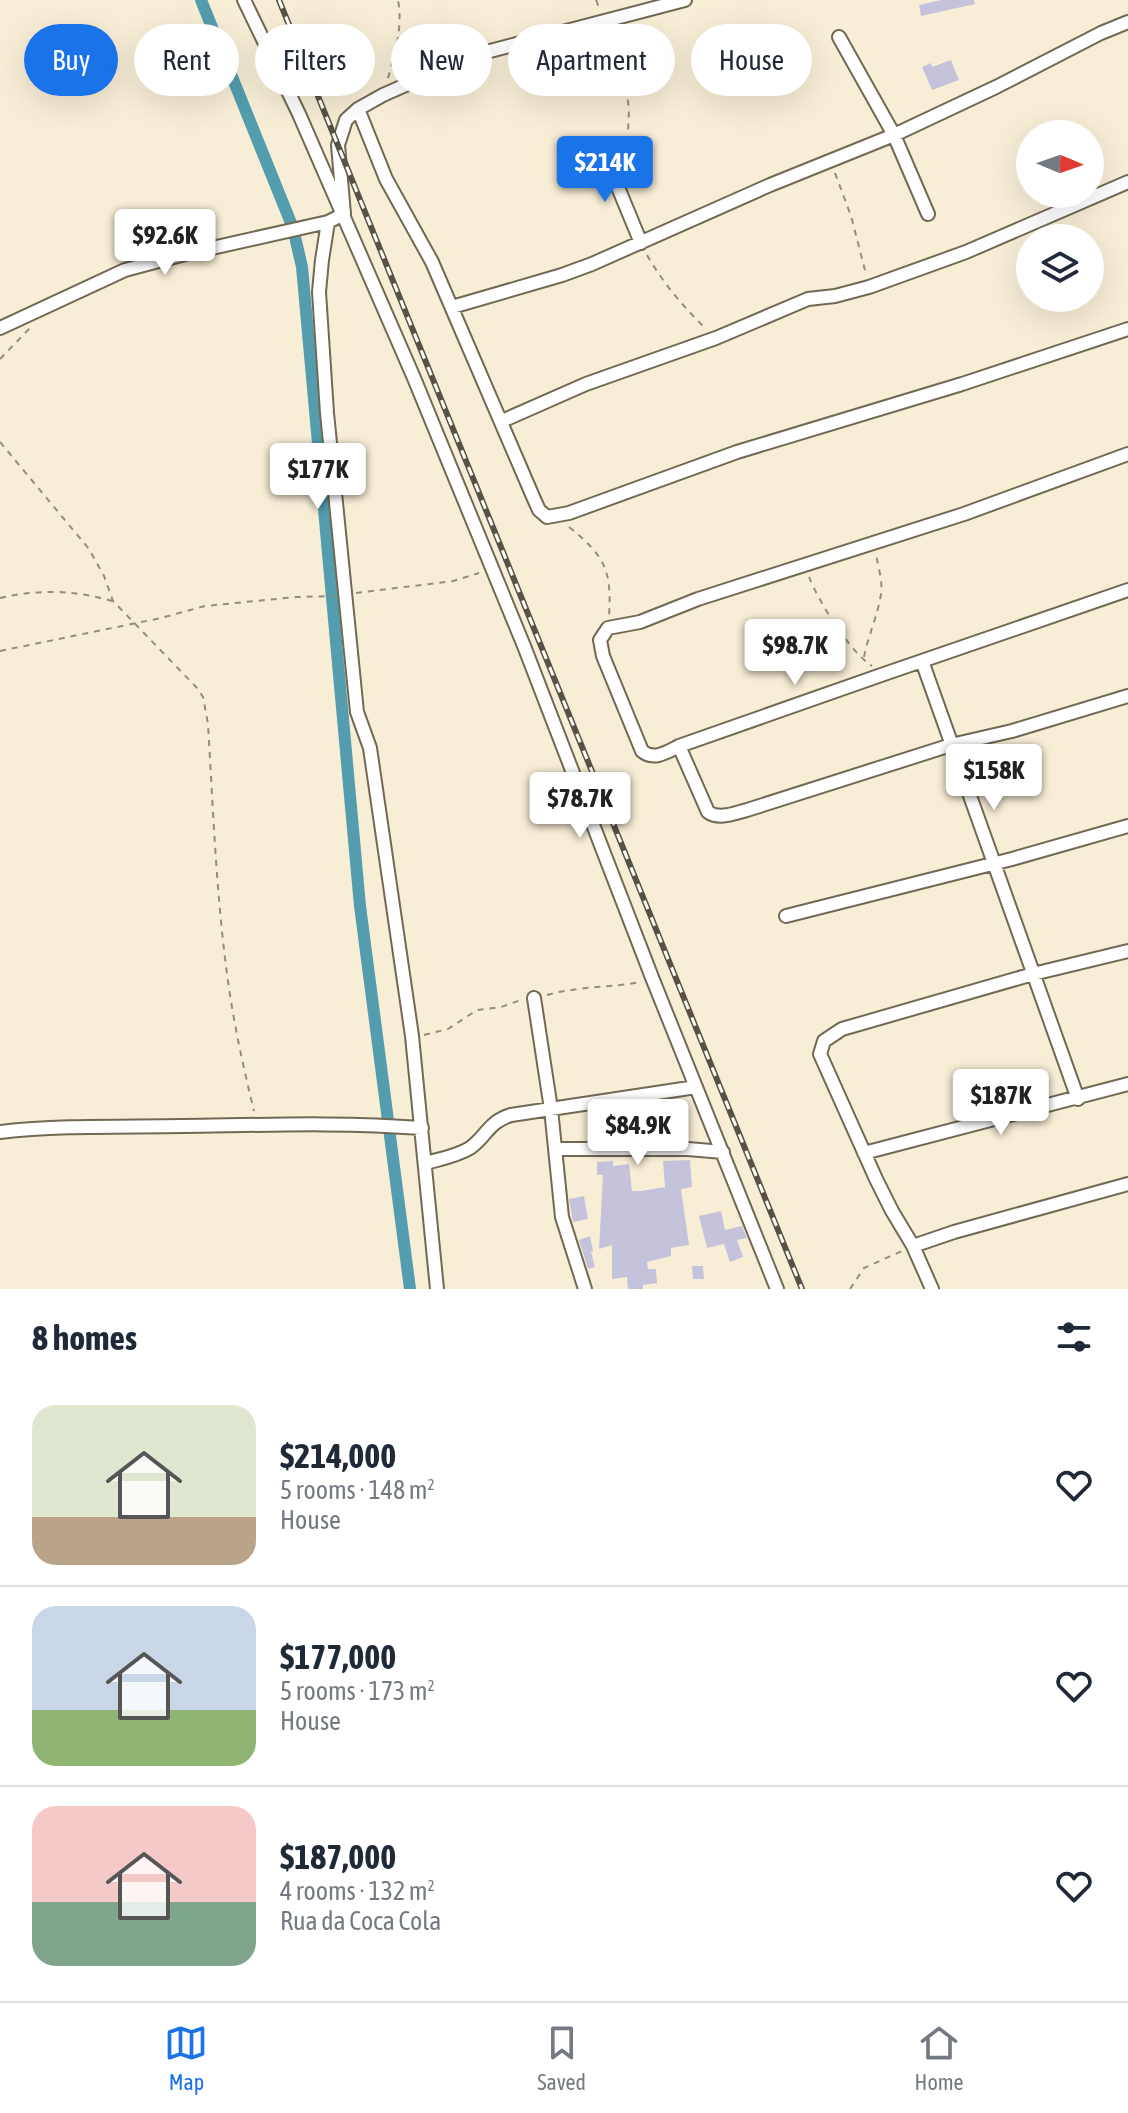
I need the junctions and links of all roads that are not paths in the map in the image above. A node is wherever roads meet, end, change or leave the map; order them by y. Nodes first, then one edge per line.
1 (244, 0) edge
2 (685, 0) edge
3 (1128, 22) edge
4 (839, 37) dead end
5 (358, 109) junction
6 (894, 135) junction
7 (603, 151) dead end
8 (1128, 182) edge
9 (344, 214) junction
10 (928, 214) dead end
11 (328, 222) junction
12 (641, 243) junction
13 (452, 307) junction
14 (0, 328) edge
15 (1128, 329) edge
16 (502, 421) junction
17 (1128, 454) edge
18 (1128, 590) edge
19 (922, 661) junction
20 (1128, 696) edge
21 (951, 745) junction
22 (679, 746) junction
23 (1128, 826) edge
24 (992, 864) junction
25 (786, 916) dead end
26 (1128, 951) edge
27 (1033, 974) junction
28 (534, 998) dead end
29 (1128, 1084) edge
30 (696, 1087) junction
31 (1078, 1099) junction
32 (551, 1109) junction
33 (422, 1128) junction
34 (0, 1132) edge
35 (555, 1149) junction
36 (723, 1152) junction
37 (864, 1153) junction
38 (426, 1163) junction
39 (1128, 1184) edge
40 (913, 1246) junction
41 (437, 1289) edge
42 (585, 1289) edge
43 (777, 1289) edge
44 (932, 1289) edge

1 - 9 street
2 - 5 street
3 - 6 street
4 - 6 street
5 - 9 street
5 - 13 street
6 - 10 street
6 - 12 street
7 - 12 street
8 - 16 street
9 - 11 street
9 - 30 street
11 - 14 street
11 - 33 street
12 - 13 street
13 - 16 street
15 - 16 street
17 - 22 street
18 - 19 street
19 - 21 street
19 - 22 street
20 - 21 street
21 - 22 street
21 - 24 street
23 - 24 street
24 - 25 street
24 - 27 street
26 - 27 street
27 - 31 street
27 - 37 street
28 - 32 street
29 - 31 street
30 - 32 street
30 - 36 street
31 - 37 street
32 - 35 street
32 - 38 street
33 - 34 street
33 - 38 street
35 - 36 street
35 - 42 street
36 - 43 street
37 - 40 street
38 - 41 street
39 - 40 street
40 - 44 street

